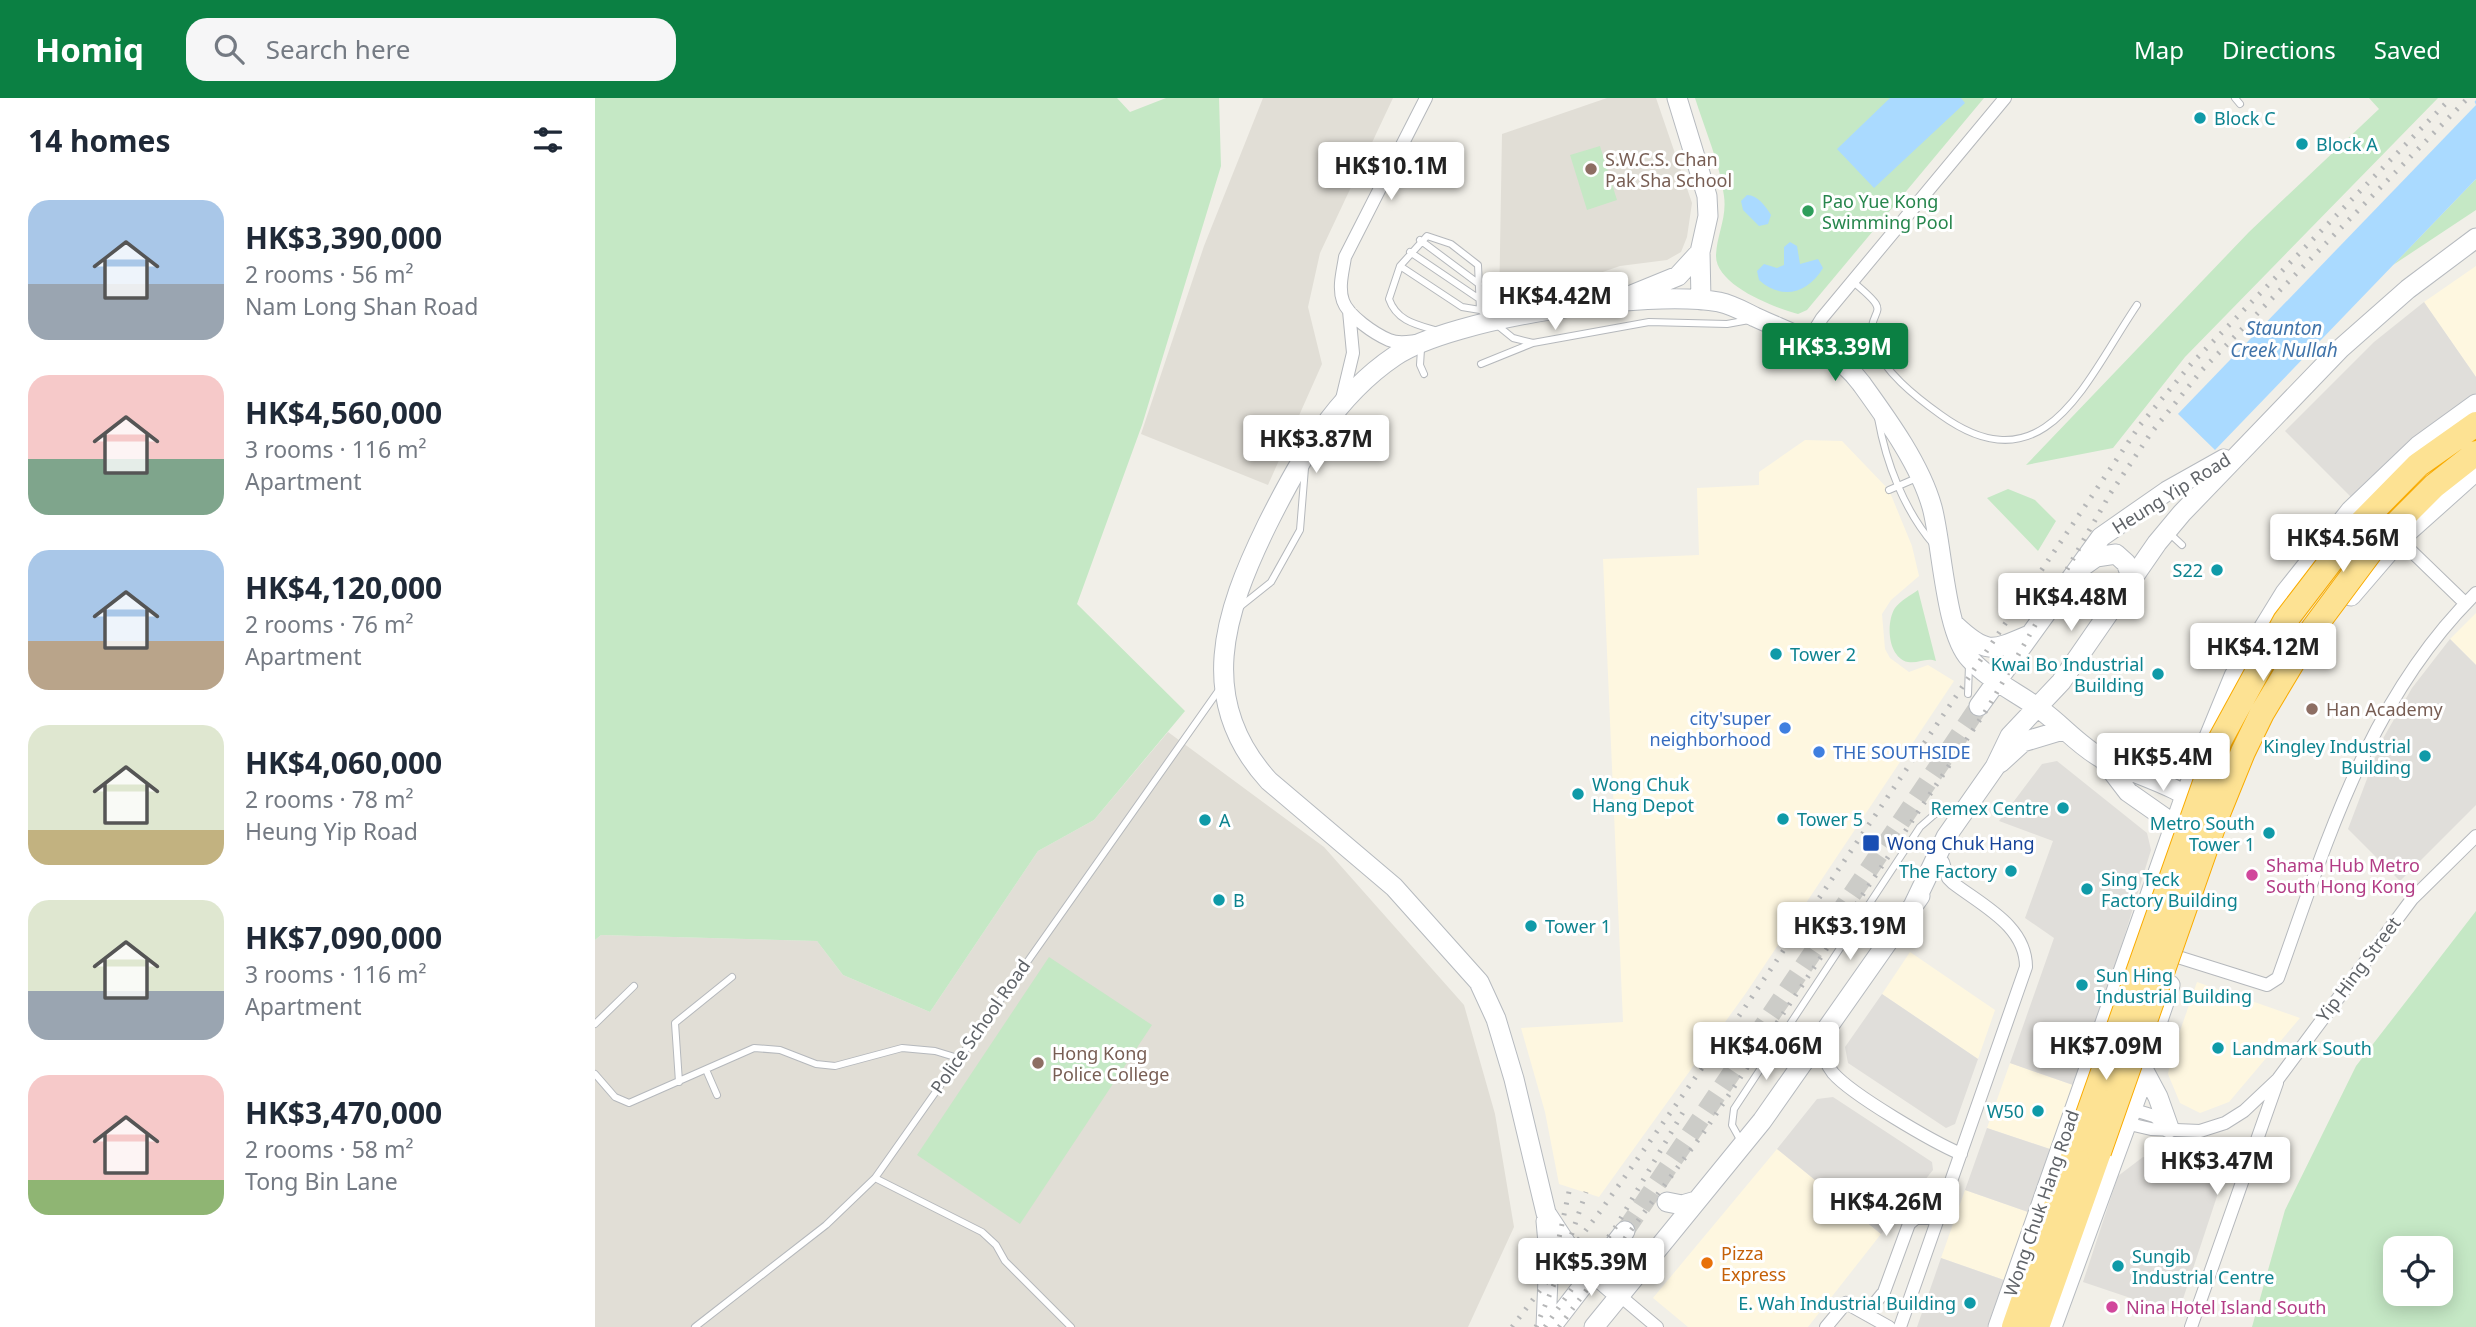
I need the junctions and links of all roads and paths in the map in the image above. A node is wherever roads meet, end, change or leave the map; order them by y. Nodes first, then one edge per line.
1 (1426, 98) edge
2 (1677, 98) edge
3 (2005, 98) edge
4 (2476, 238) edge
5 (1420, 240) junction
6 (1700, 252) junction
7 (1410, 253) junction
8 (1400, 267) junction
9 (1852, 281) junction
10 (1479, 284) junction
11 (1478, 298) junction
12 (1701, 300) junction
13 (1610, 303) junction
14 (2137, 305) dead end
15 (1349, 311) junction
16 (1487, 316) junction
17 (1758, 319) junction
18 (1702, 321) junction
19 (1443, 332) junction
20 (1809, 339) junction
21 (1424, 340) junction
22 (1532, 343) junction
23 (1481, 364) dead end
24 (1424, 374) dead end
25 (1341, 403) junction
26 (2476, 404) edge
27 (1877, 409) junction
28 (2476, 424) edge
29 (1309, 448) junction
30 (2240, 450) junction
31 (2476, 453) edge
32 (2476, 471) edge
33 (1920, 477) junction
34 (1900, 486) junction
35 (1889, 490) dead end
36 (2140, 509) junction
37 (2167, 530) junction
38 (2182, 545) dead end
39 (2406, 546) dead end
40 (1939, 552) junction
41 (2073, 574) junction
42 (2133, 581) junction
43 (2476, 593) edge
44 (2465, 603) junction
45 (1230, 618) junction
46 (1955, 625) junction
47 (2028, 636) junction
48 (1968, 658) junction
49 (1997, 680) junction
50 (1223, 685) junction
51 (1974, 700) joint
52 (2038, 707) junction
53 (2063, 730) junction
54 (2102, 758) junction
55 (1995, 767) junction
56 (2186, 793) junction
57 (1972, 804) junction
58 (2175, 825) junction
59 (2220, 831) junction
60 (2476, 836) edge
61 (1943, 862) junction
62 (1914, 904) junction
63 (2178, 957) junction
64 (732, 977) dead end
65 (634, 986) dead end
66 (595, 1024) edge
67 (1819, 1043) junction
68 (2095, 1052) junction
69 (958, 1058) junction
70 (2142, 1067) junction
71 (707, 1072) junction
72 (595, 1074) edge
73 (2278, 1079) junction
74 (679, 1082) junction
75 (717, 1095) dead end
76 (2078, 1097) junction
77 (2128, 1116) junction
78 (2169, 1128) junction
79 (1744, 1144) junction
80 (1961, 1154) junction
81 (875, 1178) junction
82 (1696, 1201) junction
83 (1667, 1202) dead end
84 (1546, 1213) junction
85 (1938, 1218) junction
86 (1625, 1231) tunnel mouth
87 (1593, 1273) junction
88 (1619, 1295) junction
89 (1866, 1314) junction
90 (695, 1327) edge
91 (1071, 1327) edge
92 (1549, 1327) edge
93 (1594, 1327) edge
94 (1657, 1327) edge
95 (1826, 1327) edge
96 (1889, 1327) edge
97 (1900, 1327) edge
98 (1997, 1327) edge
99 (2014, 1327) edge
100 (2037, 1327) edge
101 (2052, 1327) edge
102 (2191, 1327) edge

1 - 15 street
2 - 6 street
3 - 9 street
4 - 30 street, Heung Yip Road
5 - 7 lane
5 - 10 lane
5 - 10 lane
6 - 12 street
6 - 13 street
7 - 8 lane
7 - 11 lane
8 - 16 lane
8 - 19 lane
9 - 14 lane
9 - 20 street
10 - 11 lane
11 - 16 lane
12 - 13 street
12 - 17 street
12 - 18 lane
13 - 16 street
15 - 21 street
15 - 25 street
16 - 19 street
16 - 22 lane
17 - 18 lane
17 - 20 street
18 - 22 lane
19 - 21 street
20 - 27 street
21 - 24 lane
21 - 25 street
22 - 23 lane
25 - 29 street
26 - 56 street, Wong Chuk Hang Road
27 - 33 street
27 - 34 lane
28 - 99 highway, bridge
29 - 45 street
29 - 45 lane
30 - 36 street, Heung Yip Road
30 - 37 street, Heung Yip Road
31 - 100 highway, bridge
32 - 59 street
33 - 34 lane
33 - 40 street
34 - 35 lane
34 - 40 lane
36 - 37 street
36 - 41 street, Heung Yip Road
37 - 38 lane
37 - 42 street, Heung Yip Road
39 - 44 street
40 - 46 street
41 - 42 street
41 - 47 street, Heung Yip Road
42 - 52 street, Heung Yip Road
43 - 44 street
44 - 63 street
45 - 50 street
46 - 47 street
46 - 48 street
47 - 49 street, Heung Yip Road
48 - 49 street
48 - 51 lane
49 - 51 street, Heung Yip Road
49 - 52 street
50 - 69 lane, Police School Road
50 - 84 street
52 - 53 street
52 - 55 street, Heung Yip Road
53 - 54 street
53 - 55 street, Heung Yip Road
54 - 56 street
54 - 58 street
55 - 57 street, Heung Yip Road
56 - 58 street, Wong Chuk Hang Road
56 - 59 street
57 - 61 street, Heung Yip Road
57 - 62 street, Heung Yip Road
57 - 79 lane
58 - 59 lane
58 - 68 street, Wong Chuk Hang Road
59 - 63 street
60 - 73 street, Yip Hing Street
61 - 62 street, Heung Yip Road
61 - 80 street
62 - 67 street, Heung Yip Road
63 - 70 street
64 - 74 lane
65 - 66 lane
67 - 79 street, Heung Yip Road
67 - 80 street
68 - 70 street
68 - 76 street, Wong Chuk Hang Road
69 - 71 lane
69 - 81 lane, Police School Road
70 - 77 street
70 - 78 street
71 - 74 lane
71 - 75 lane
72 - 74 lane
73 - 78 street
73 - 102 street
76 - 77 street
76 - 98 street, Wong Chuk Hang Road
77 - 78 street
77 - 101 street
79 - 82 street, Heung Yip Road
80 - 85 street
81 - 90 lane, Police School Road
81 - 91 lane
82 - 83 street
82 - 88 street, Heung Yip Road
84 - 87 street
84 - 92 street
85 - 89 street
85 - 97 street
86 - 87 street
87 - 88 street
87 - 92 street
88 - 93 street, Heung Yip Road
88 - 94 street
89 - 95 street
89 - 96 street

